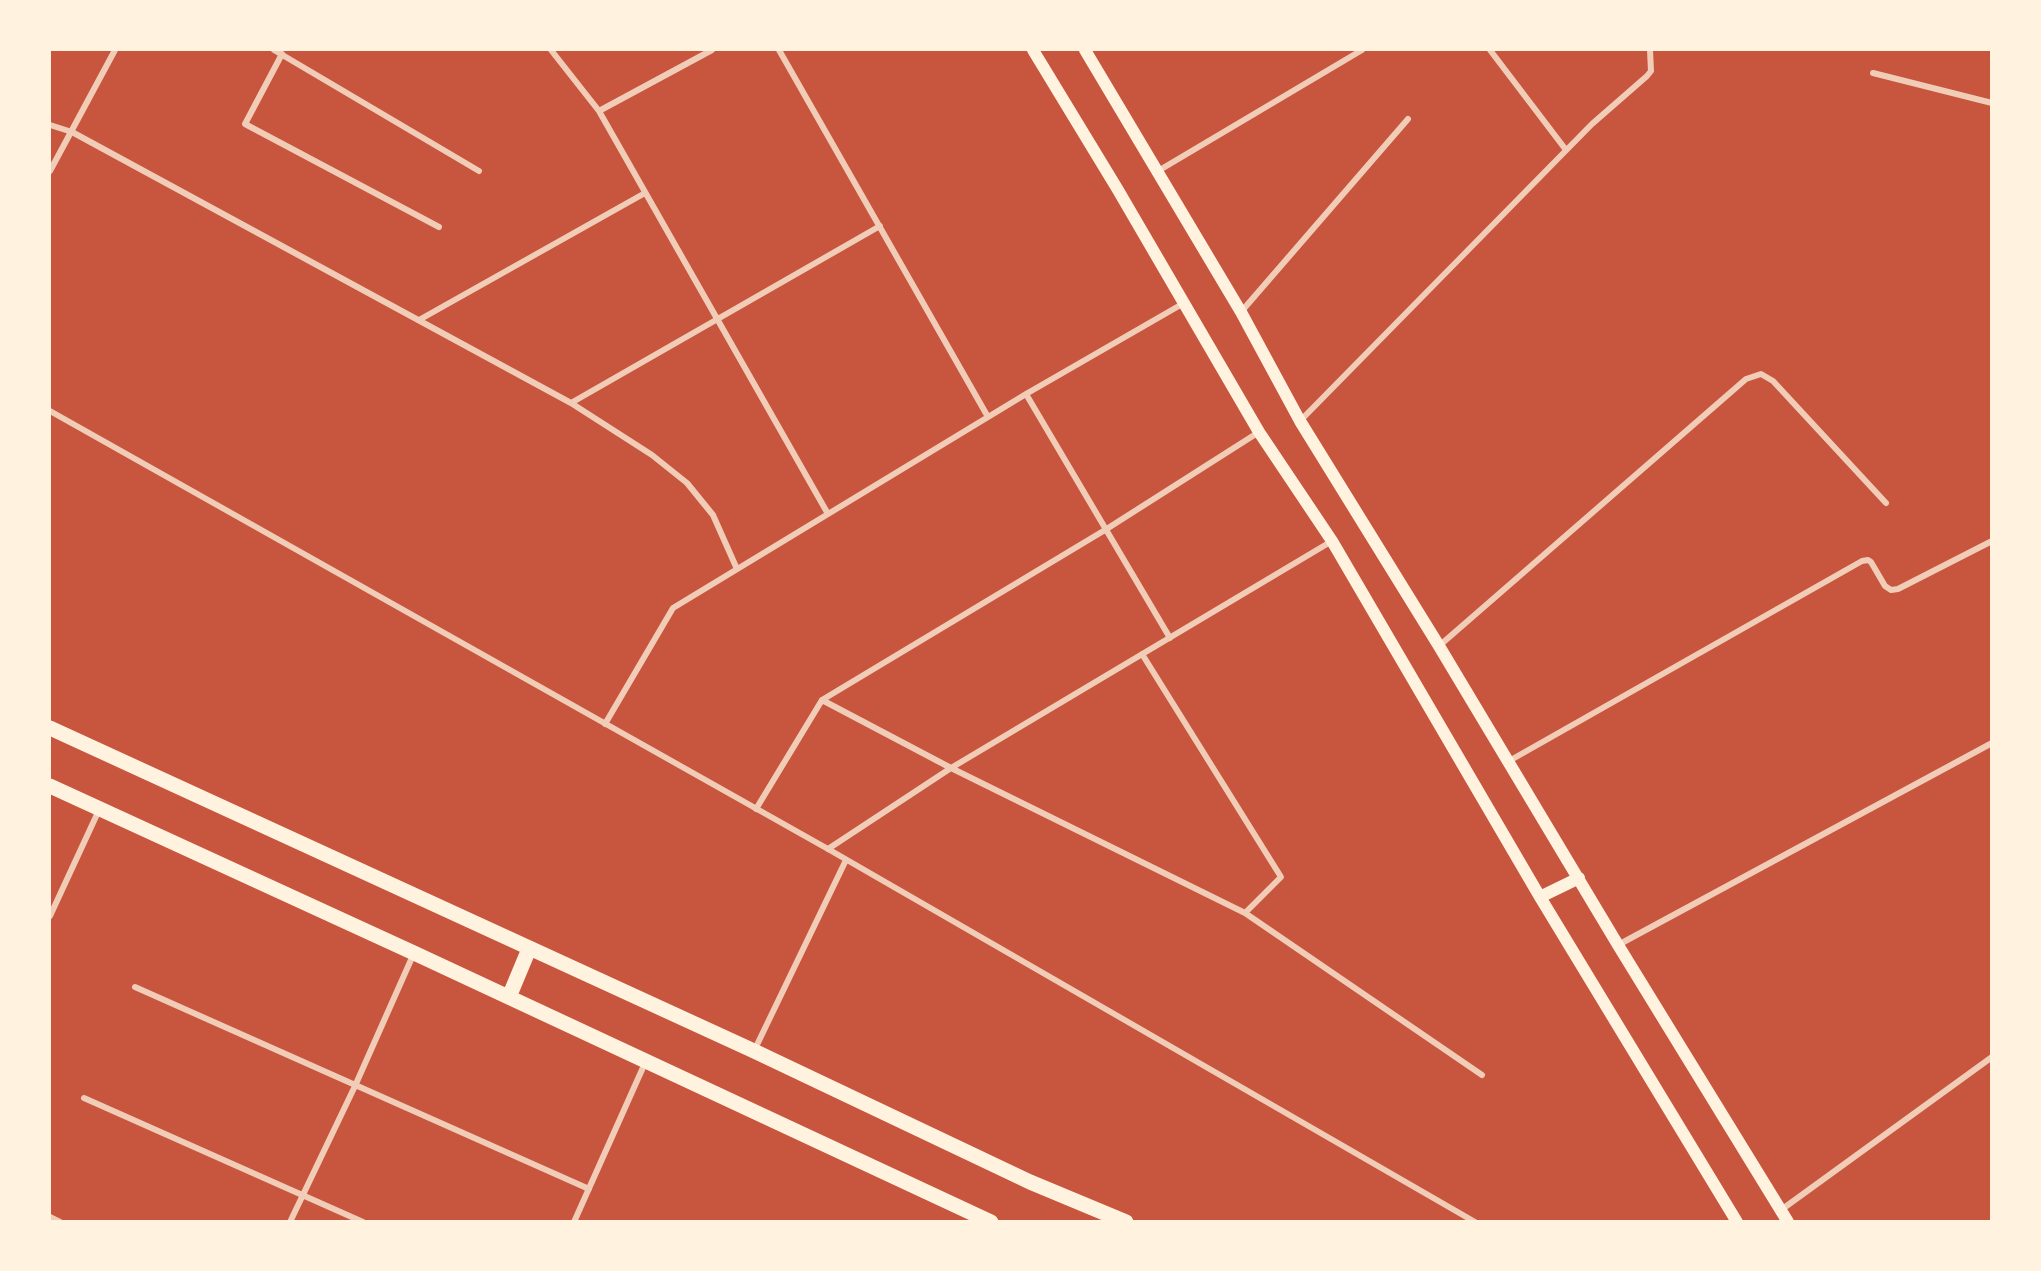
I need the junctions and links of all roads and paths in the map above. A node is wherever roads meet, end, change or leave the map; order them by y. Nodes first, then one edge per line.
1 (115, 50) edge
2 (274, 50) edge
3 (551, 50) edge
4 (711, 50) edge
5 (779, 50) edge
6 (1033, 50) edge
7 (1085, 50) edge
8 (1362, 50) edge
9 (1490, 50) edge
10 (1650, 50) edge
11 (282, 54) junction
12 (1873, 73) dead end
13 (1992, 103) edge
14 (599, 111) junction
15 (1407, 119) dead end
16 (50, 125) edge
17 (72, 132) junction
18 (1566, 150) junction
19 (50, 171) edge
20 (479, 171) dead end
21 (1158, 171) junction
22 (645, 193) junction
23 (880, 226) junction
24 (439, 227) dead end
25 (1184, 303) junction
26 (1241, 312) junction
27 (716, 318) junction
28 (419, 320) junction
29 (1026, 394) junction
30 (571, 403) junction
31 (50, 411) edge
32 (988, 417) junction
33 (1300, 421) junction
34 (1259, 432) junction
35 (1886, 503) dead end
36 (828, 514) junction
37 (1105, 530) junction
38 (1332, 541) junction
39 (1992, 541) edge
40 (737, 569) junction
41 (1170, 638) junction
42 (1439, 646) junction
43 (1142, 654) junction
44 (822, 700) junction
45 (605, 723) junction
46 (50, 728) edge
47 (1992, 743) edge
48 (1509, 760) junction
49 (951, 768) junction
50 (50, 786) edge
51 (99, 809) junction
52 (756, 809) junction
53 (828, 849) junction
54 (846, 860) junction
55 (1579, 878) junction
56 (1540, 897) junction
57 (1245, 913) junction
58 (50, 916) edge
59 (1618, 945) junction
60 (529, 949) junction
61 (414, 953) junction
62 (135, 987) dead end
63 (509, 997) junction
64 (754, 1051) junction
65 (1990, 1061) edge
66 (645, 1062) junction
67 (1482, 1075) dead end
68 (355, 1086) junction
69 (84, 1098) dead end
70 (589, 1189) junction
71 (303, 1195) junction
72 (1785, 1216) edge
73 (50, 1217) edge
74 (60, 1221) edge
75 (290, 1221) edge
76 (363, 1221) edge
77 (574, 1221) edge
78 (991, 1221) edge
79 (1126, 1221) edge
80 (1475, 1221) edge
81 (1737, 1221) edge

1 - 17 street
2 - 11 street
3 - 14 street
4 - 14 street
5 - 23 street
6 - 25 main road
7 - 21 main road
8 - 21 street
9 - 18 street
10 - 18 street
11 - 20 street
11 - 24 street
12 - 13 street
14 - 22 street
15 - 26 street
16 - 17 street
17 - 19 street
17 - 28 street
18 - 33 street
21 - 26 main road
22 - 27 street
22 - 28 street
23 - 27 street
23 - 32 street
25 - 29 street
25 - 34 main road
26 - 33 main road
27 - 30 street
27 - 36 street
28 - 30 street
29 - 32 street
29 - 37 street
30 - 40 street
31 - 45 street
32 - 36 street
33 - 42 main road
34 - 37 street
34 - 38 main road
35 - 42 street
36 - 40 street
37 - 41 street
37 - 44 street
38 - 41 street
38 - 56 main road
39 - 48 street
40 - 45 street
41 - 43 street
42 - 48 main road
43 - 49 street
43 - 57 street
44 - 49 street
44 - 52 street
45 - 52 street
46 - 60 main road
47 - 59 street
48 - 55 main road
49 - 53 street
49 - 57 street
50 - 51 main road
51 - 58 street
51 - 61 main road
52 - 53 street
53 - 54 street
54 - 64 street
54 - 80 street
55 - 56 main road
55 - 59 main road
56 - 81 main road
57 - 67 street
59 - 72 main road
60 - 63 main road
60 - 64 main road
61 - 63 main road
61 - 68 street
62 - 68 street
63 - 66 main road
64 - 79 main road
65 - 72 street
66 - 70 street
66 - 78 main road
68 - 70 street
68 - 71 street
69 - 71 street
70 - 77 street
71 - 75 street
71 - 76 street
73 - 74 street

